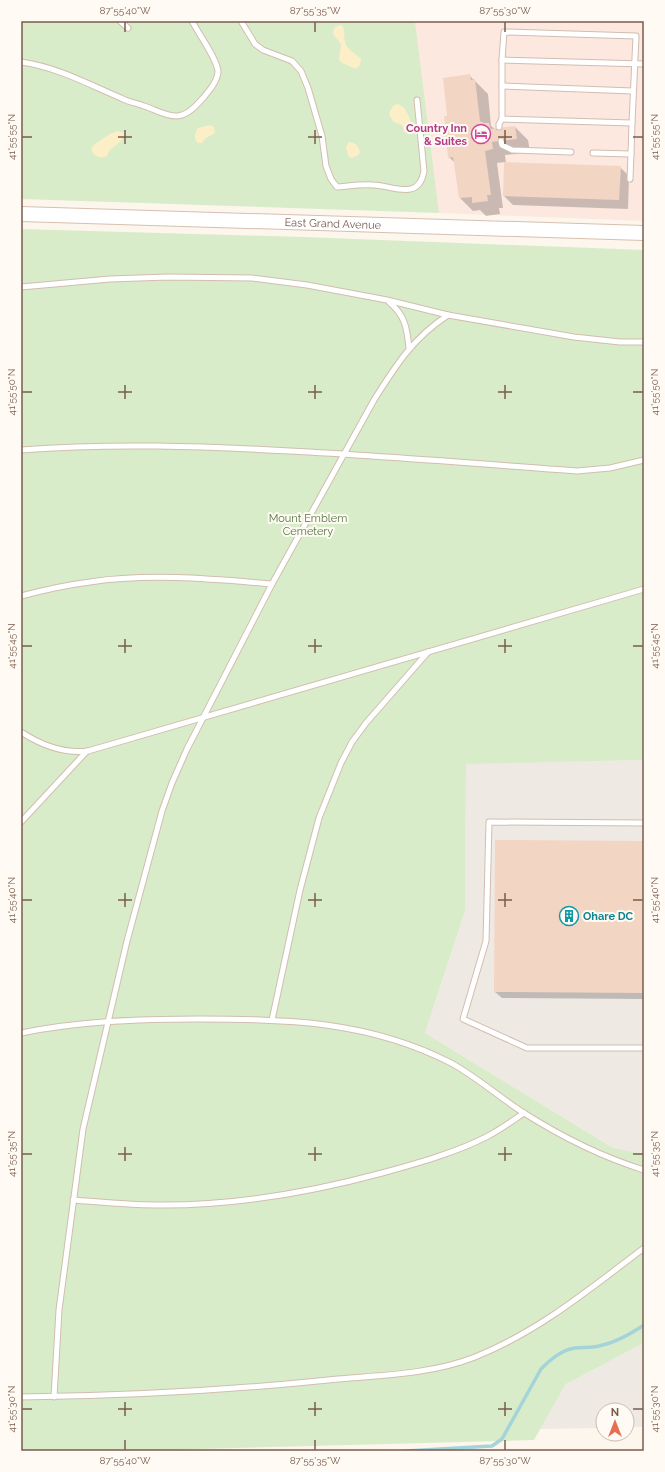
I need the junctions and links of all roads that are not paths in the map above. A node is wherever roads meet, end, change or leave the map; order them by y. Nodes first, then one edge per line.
1 (120, 21) edge
2 (192, 21) edge
3 (241, 21) edge
4 (128, 28) dead end
5 (502, 60) junction
6 (21, 62) edge
7 (635, 63) junction
8 (644, 64) edge
9 (502, 86) junction
10 (633, 90) junction
11 (417, 100) dead end
12 (502, 118) junction
13 (632, 123) junction
14 (499, 128) dead end
15 (501, 141) dead end
16 (571, 152) dead end
17 (593, 153) dead end
18 (631, 154) junction
19 (630, 179) dead end
20 (21, 214) edge
21 (644, 233) edge
22 (21, 287) edge
23 (386, 300) junction
24 (448, 315) junction
25 (644, 342) edge
26 (409, 348) junction
27 (21, 450) edge
28 (345, 454) junction
29 (644, 460) edge
30 (272, 584) junction
31 (644, 589) edge
32 (21, 596) edge
33 (428, 651) junction
34 (203, 718) junction
35 (21, 732) edge
36 (88, 751) junction
37 (21, 822) edge
38 (644, 823) edge
39 (272, 1020) junction
40 (107, 1021) junction
41 (21, 1033) edge
42 (644, 1048) edge
43 (524, 1113) junction
44 (644, 1170) edge
45 (73, 1200) junction
46 (644, 1248) edge
47 (21, 1397) edge
48 (54, 1397) junction

1 - 4 lane
2 - 6 lane
3 - 11 lane
5 - 7 lane
5 - 7 lane
5 - 9 lane
7 - 8 lane
7 - 10 lane
9 - 10 lane
9 - 12 lane
10 - 13 lane
12 - 13 lane
12 - 14 lane
13 - 18 lane
15 - 16 lane
17 - 18 lane
18 - 19 lane
20 - 21 main road, East Grand Avenue
22 - 23 lane
23 - 24 lane
23 - 26 lane
24 - 25 lane
24 - 26 lane
26 - 28 lane
27 - 28 lane
28 - 29 lane
28 - 30 lane
30 - 32 lane
30 - 34 lane
31 - 33 lane
33 - 34 lane
33 - 39 lane
34 - 36 lane
34 - 40 lane
35 - 36 lane
36 - 37 lane
38 - 42 lane
39 - 40 lane
39 - 43 lane
40 - 41 lane
40 - 45 lane
43 - 44 lane
43 - 45 lane
45 - 48 lane
46 - 48 lane
47 - 48 lane

